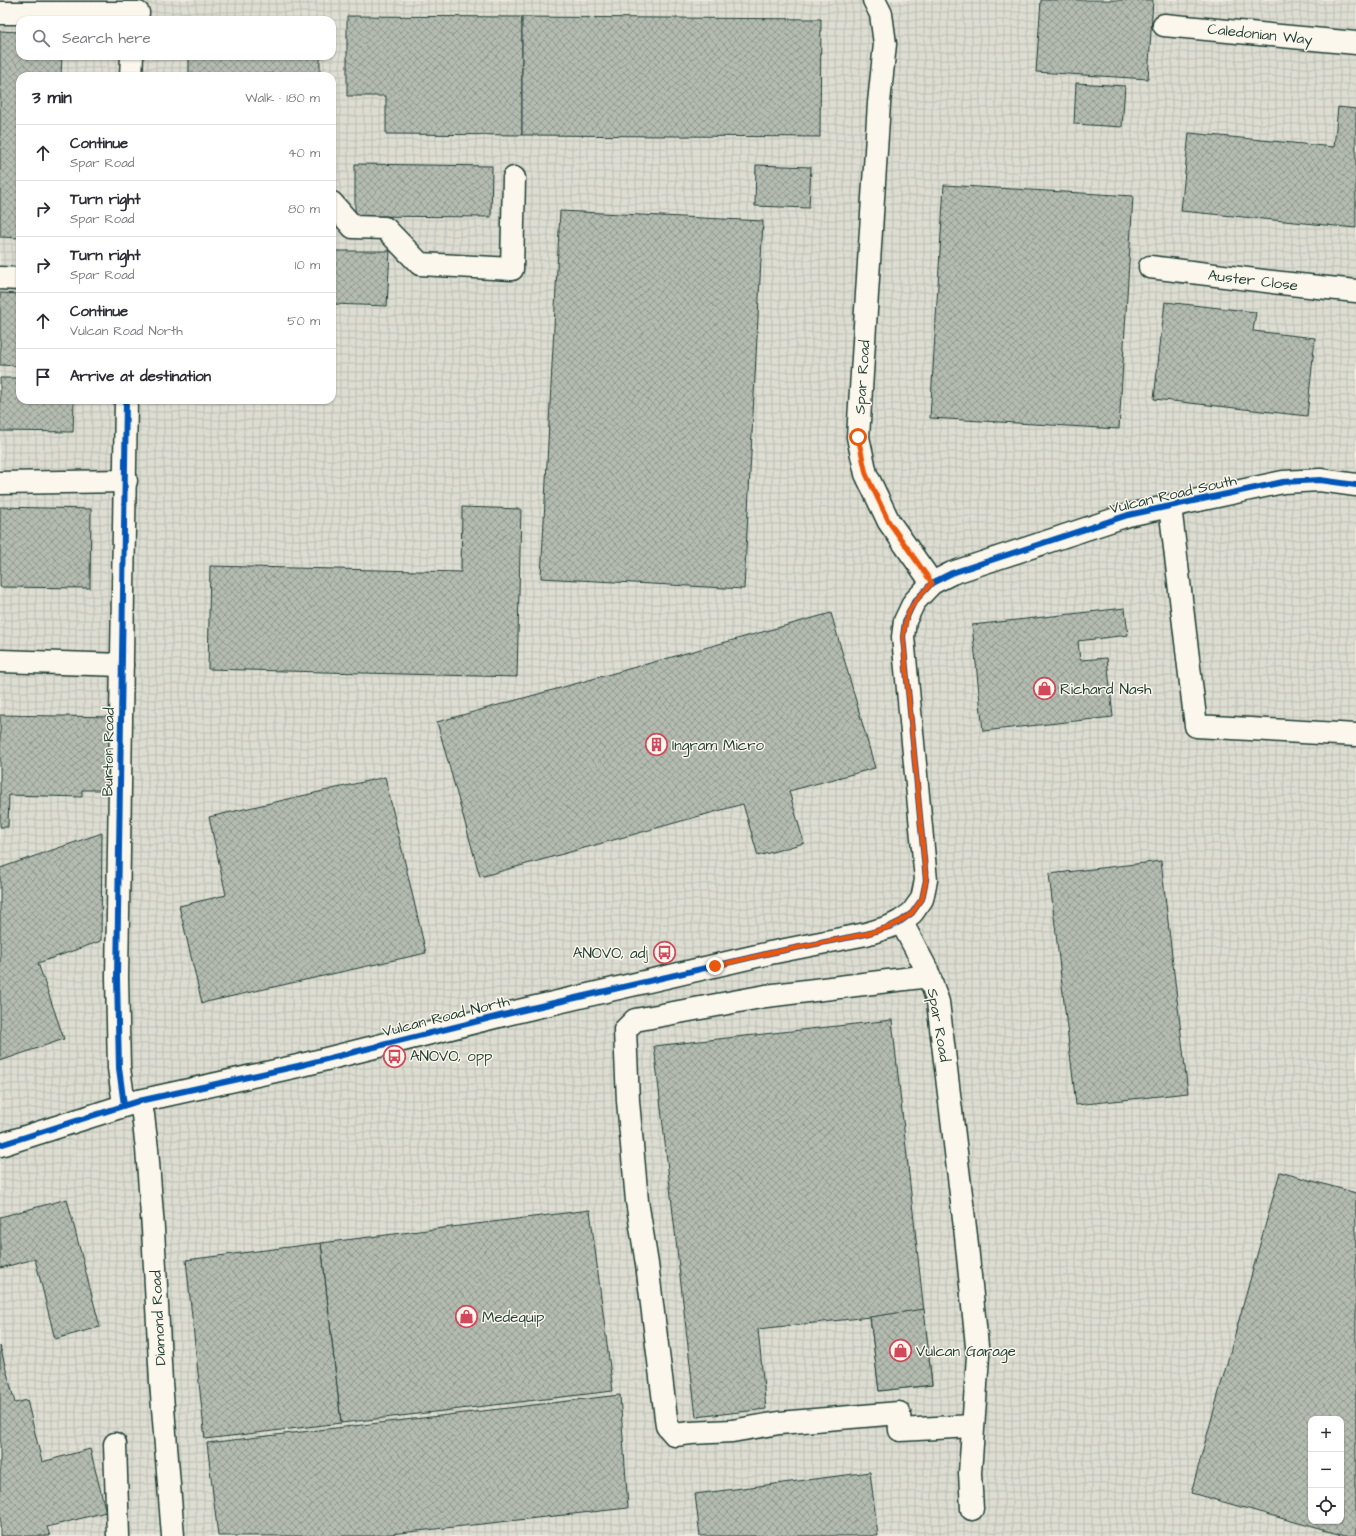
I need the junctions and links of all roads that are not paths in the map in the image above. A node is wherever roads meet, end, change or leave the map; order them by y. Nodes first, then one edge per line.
1 (874, 0) edge
2 (139, 11) edge
3 (0, 13) edge
4 (1164, 25) dead end
5 (1356, 43) edge
6 (132, 60) edge
7 (131, 72) edge
8 (514, 178) dead end
9 (336, 208) edge
10 (1150, 267) dead end
11 (0, 278) edge
12 (16, 279) edge
13 (1356, 291) edge
14 (126, 404) edge
15 (126, 481) junction
16 (0, 483) edge
17 (1356, 484) edge
18 (1170, 506) junction
19 (932, 583) junction
20 (0, 661) edge
21 (122, 665) junction
22 (1356, 735) edge
23 (901, 921) junction
24 (930, 976) junction
25 (132, 1103) junction
26 (0, 1145) edge
27 (972, 1426) junction
28 (115, 1444) dead end
29 (972, 1509) dead end
30 (118, 1536) edge
31 (173, 1536) edge

1 - 19 street, Spar Road
2 - 3 street
4 - 5 street, Caledonian Way
6 - 7 street
8 - 9 street
10 - 13 street, Auster Close
11 - 12 street
14 - 15 street, Burton Road
15 - 16 street
15 - 21 street, Burton Road
17 - 18 street, Vulcan Road South
18 - 19 street, Vulcan Road South
18 - 22 street
19 - 23 street
20 - 21 street
21 - 25 street, Burton Road
23 - 24 street, Spar Road
23 - 25 street, Vulcan Road North
24 - 27 street, Spar Road
24 - 27 street
25 - 26 street, Vulcan Road North
25 - 31 street, Diamond Road
27 - 29 street, Spar Road
28 - 30 street

